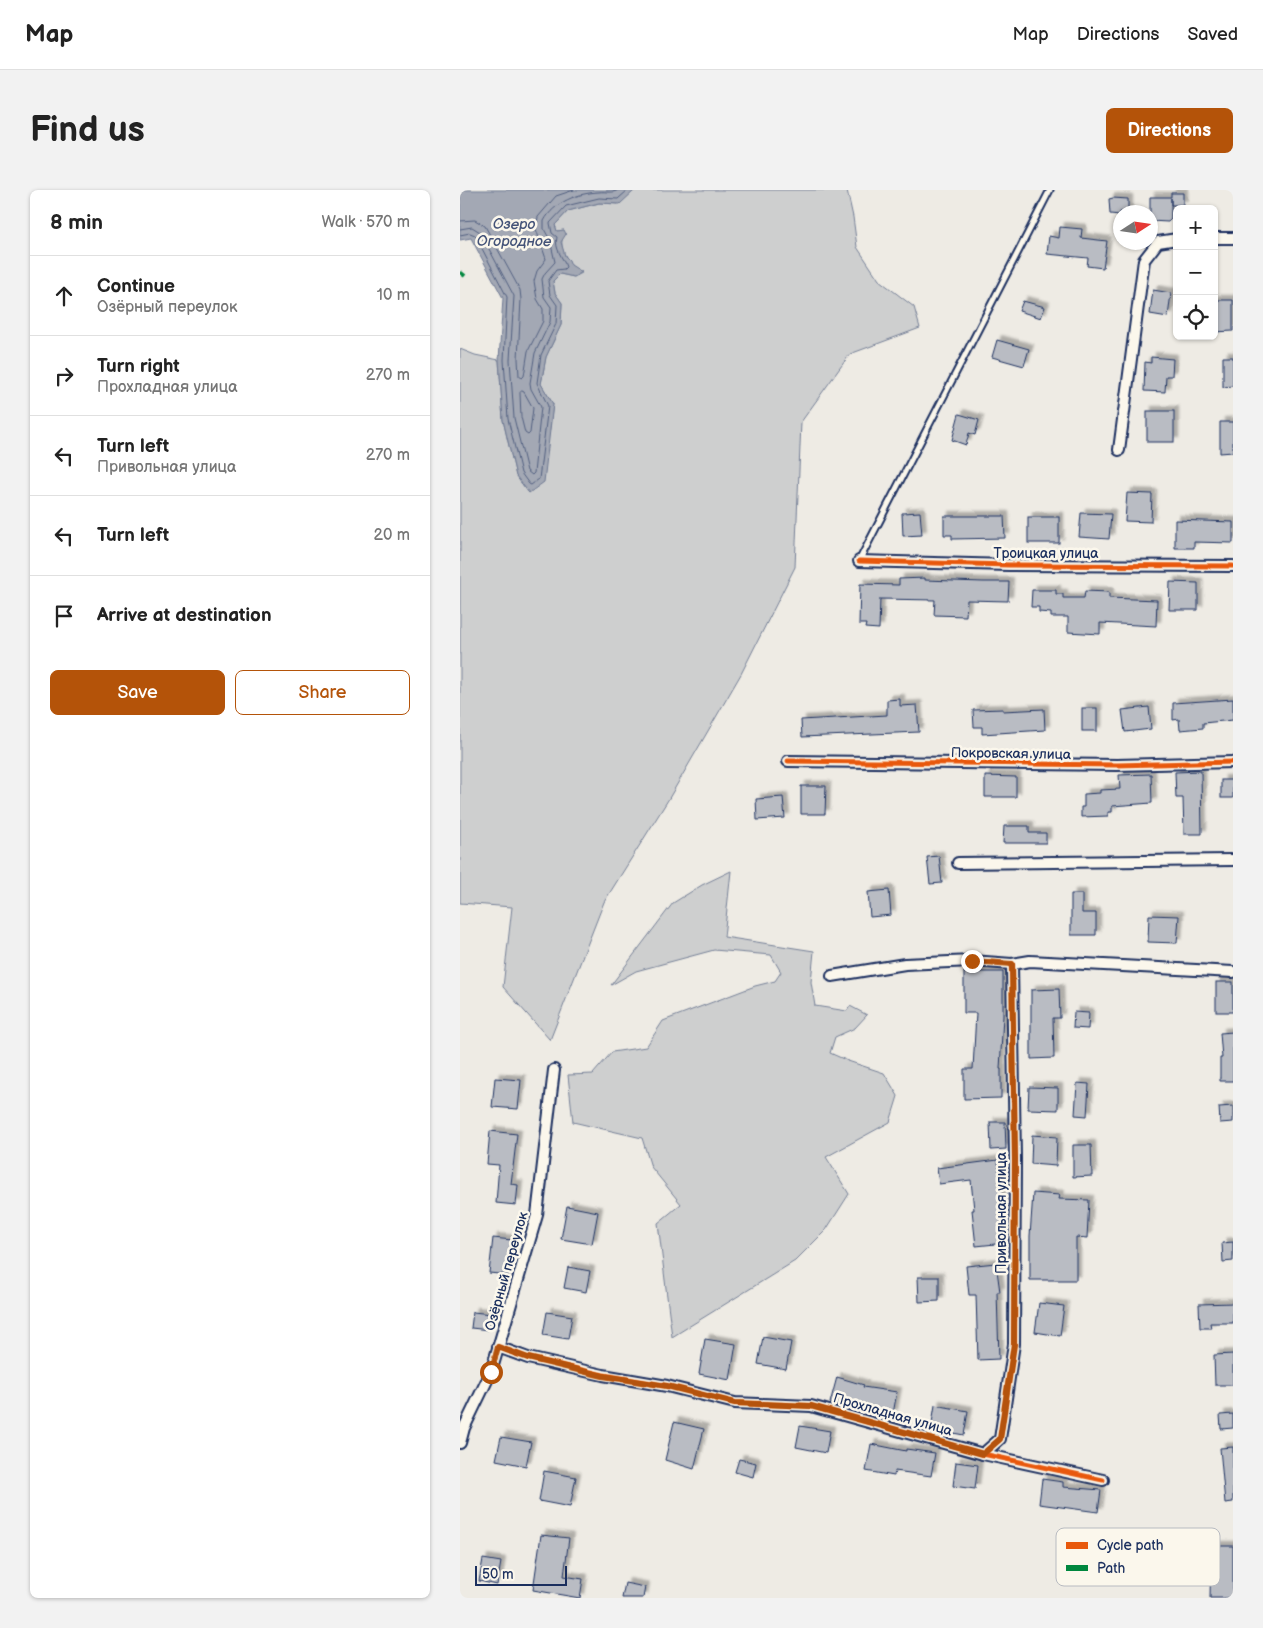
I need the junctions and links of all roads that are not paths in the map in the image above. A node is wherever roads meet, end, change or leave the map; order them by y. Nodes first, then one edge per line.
1 (1050, 190) edge
2 (1218, 238) edge
3 (1233, 238) edge
4 (1173, 240) edge
5 (1119, 450) dead end
6 (859, 562) joint
7 (1233, 566) edge
8 (788, 761) dead end
9 (1233, 762) edge
10 (1233, 860) edge
11 (958, 863) dead end
12 (1012, 964) junction
13 (1233, 972) edge
14 (832, 976) dead end
15 (554, 1070) dead end
16 (498, 1347) junction
17 (462, 1428) edge
18 (460, 1443) edge
19 (983, 1454) junction
20 (1103, 1480) dead end

1 - 6 lane
2 - 3 street
4 - 5 street
6 - 7 street, Троицкая улица
8 - 9 street, Покровская улица
10 - 11 street
12 - 13 street
12 - 14 street
12 - 19 street, Привольная улица
15 - 16 street, Озёрный переулок
16 - 17 street, Озёрный переулок
16 - 19 street, Прохладная улица
17 - 18 street, Озёрный переулок
19 - 20 street, Прохладная улица

